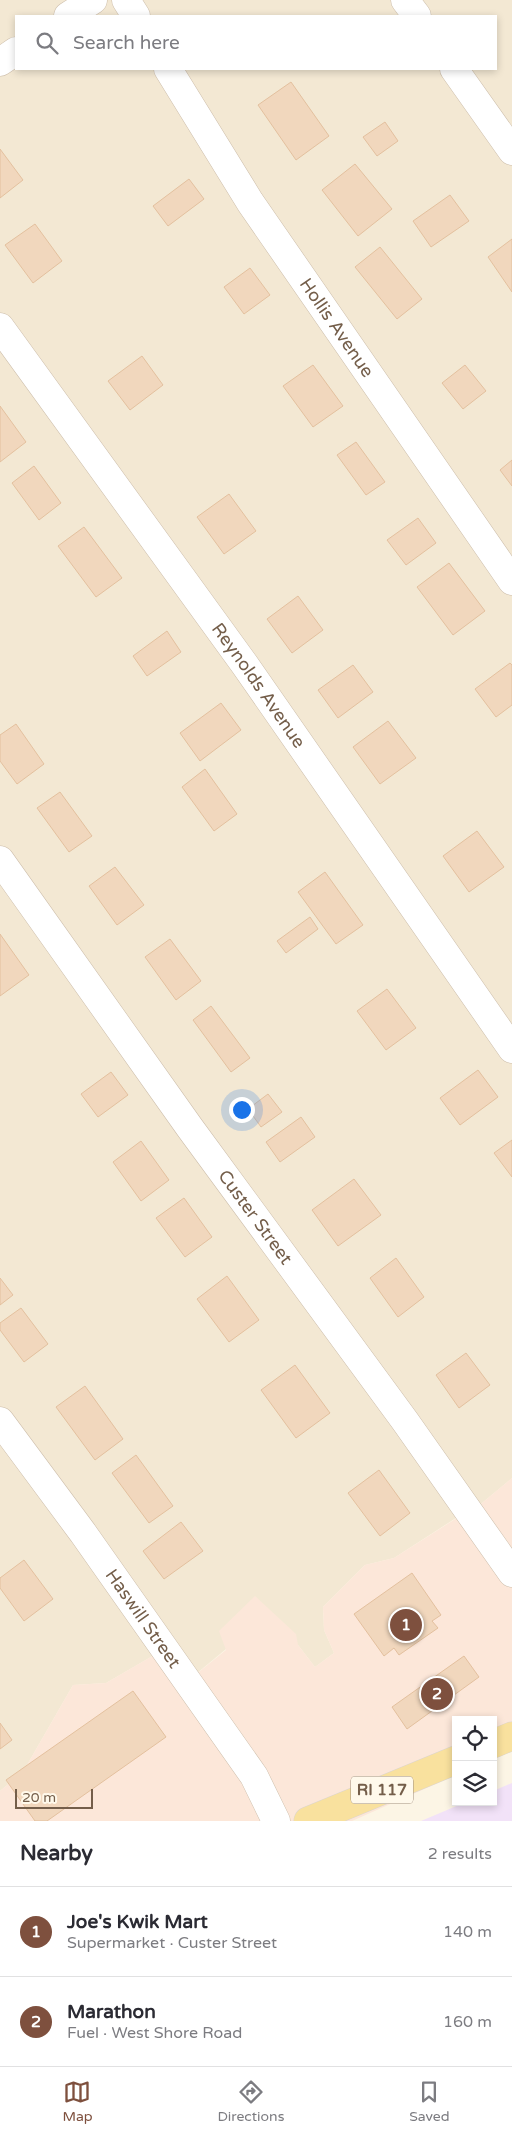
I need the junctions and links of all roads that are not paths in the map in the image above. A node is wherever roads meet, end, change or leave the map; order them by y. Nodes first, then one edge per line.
1 (93, 0) edge
2 (126, 0) edge
3 (405, 0) edge
4 (70, 15) edge
5 (135, 15) edge
6 (416, 15) edge
7 (15, 52) edge
8 (0, 62) edge
9 (169, 70) edge
10 (455, 70) edge
11 (512, 151) edge
12 (0, 327) edge
13 (512, 581) edge
14 (0, 860) edge
15 (512, 1049) edge
16 (0, 1421) edge
17 (512, 1573) edge
18 (512, 1736) edge
19 (497, 1742) edge
20 (454, 1761) edge
21 (276, 1821) edge
22 (308, 1821) edge

1 - 4 street
2 - 5 street
3 - 6 street
7 - 8 street
9 - 13 street, Hollis Avenue
10 - 11 street
12 - 15 street, Reynolds Avenue
14 - 17 street, Custer Street
16 - 21 street, Haswill Street
18 - 19 main road
20 - 22 main road, RI 117

